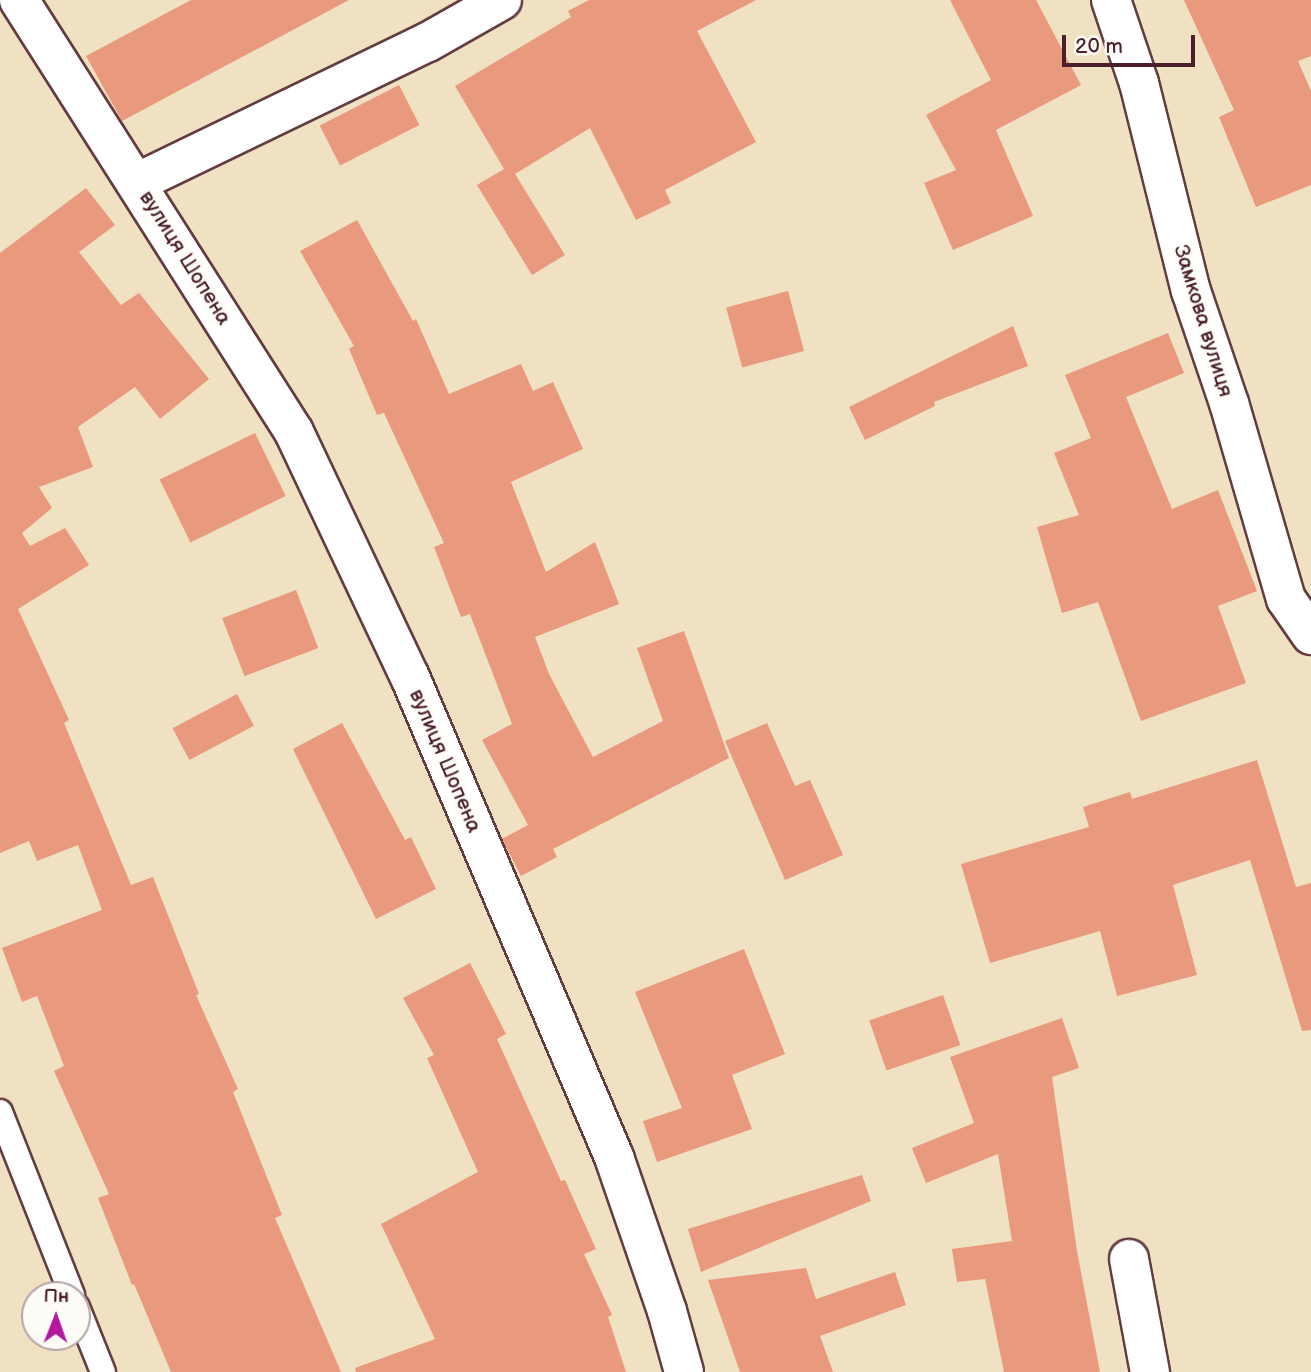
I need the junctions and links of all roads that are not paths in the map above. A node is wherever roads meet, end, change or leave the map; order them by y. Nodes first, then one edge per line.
1 (19, 0) edge
2 (502, 0) edge
3 (1111, 0) edge
4 (138, 182) junction
5 (1311, 635) edge
6 (0, 1112) edge
7 (1129, 1259) dead end
8 (66, 1281) edge
9 (91, 1342) edge
10 (103, 1372) edge
11 (684, 1372) edge
12 (1150, 1372) edge

1 - 4 street, вулиця Шопена
2 - 4 street, вулиця Шопена
3 - 5 street, Замкова вулиця
4 - 11 street, вулиця Шопена
6 - 8 lane
7 - 12 street
9 - 10 lane

